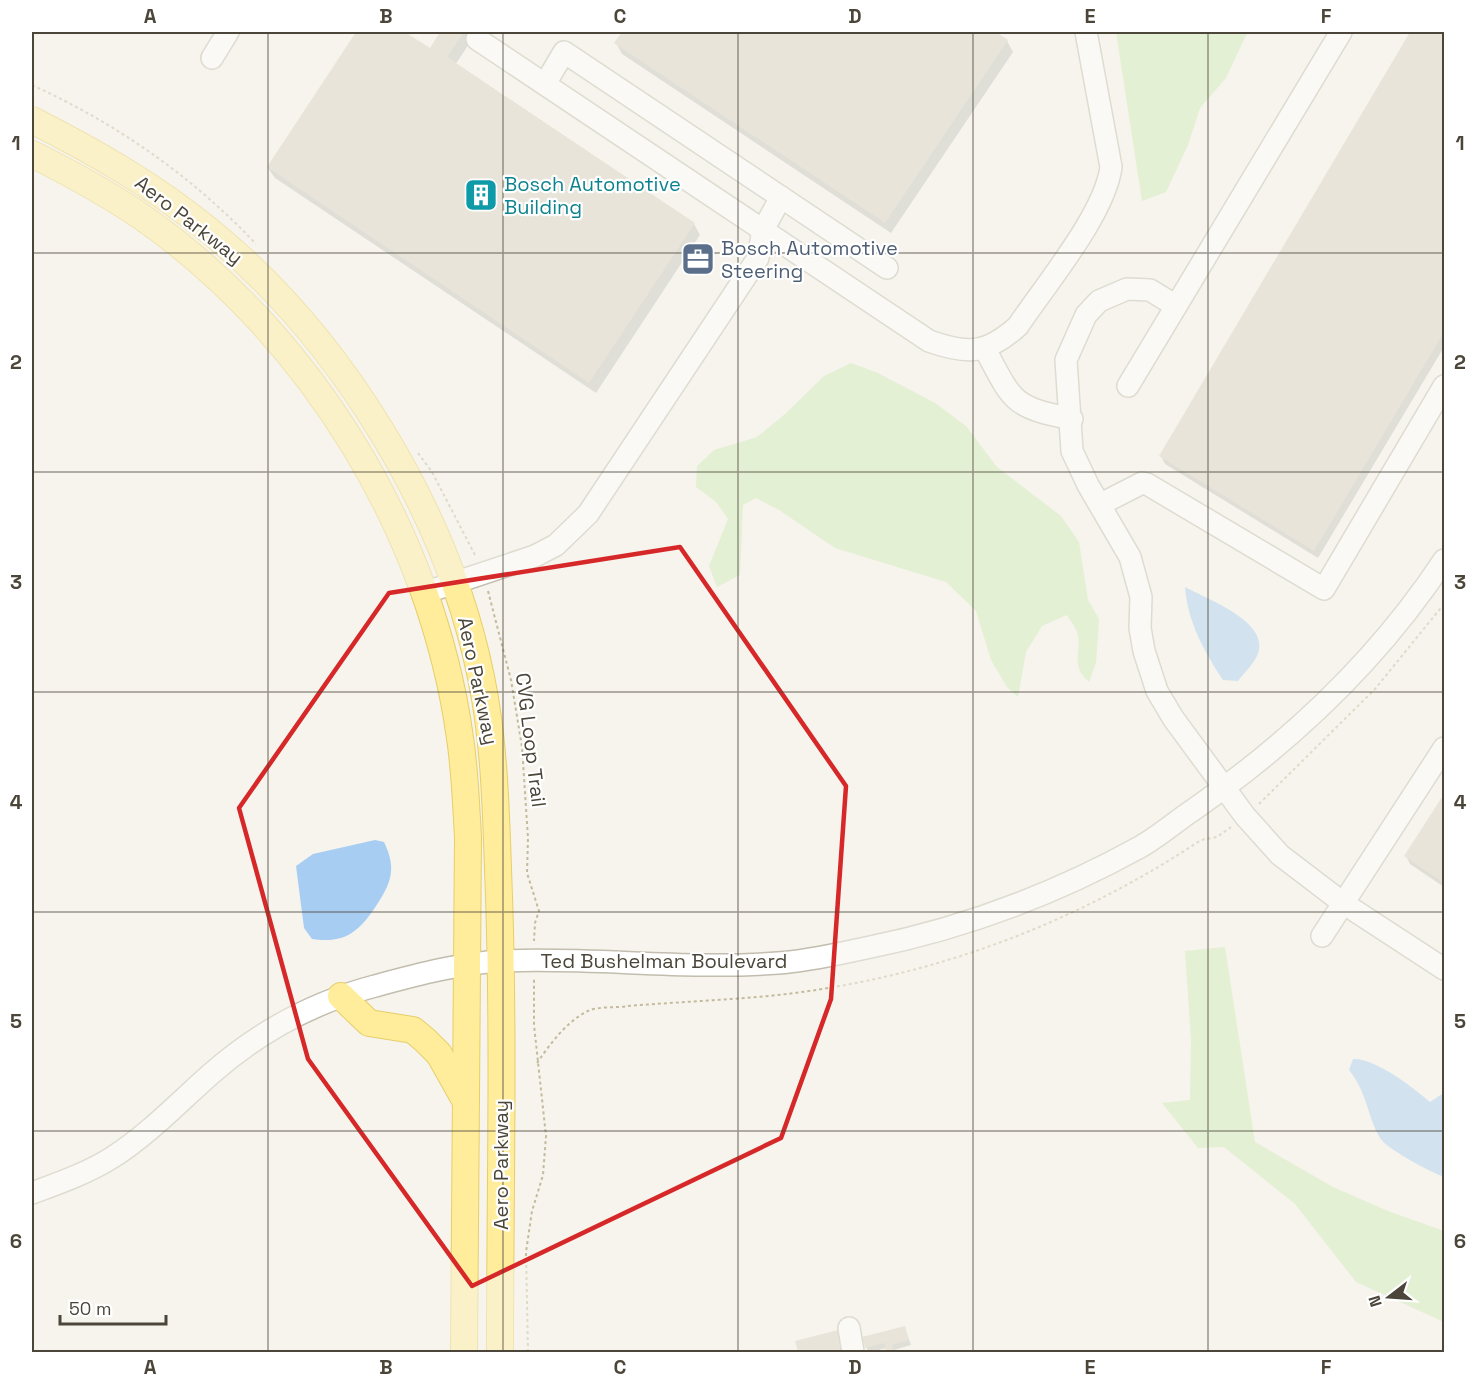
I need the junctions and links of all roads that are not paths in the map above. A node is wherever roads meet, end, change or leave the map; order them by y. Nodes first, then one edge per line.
1 (228, 32) edge
2 (1086, 32) edge
3 (1341, 32) edge
4 (477, 39) dead end
5 (212, 58) dead end
6 (545, 84) junction
7 (32, 120) edge
8 (32, 154) edge
9 (781, 197) junction
10 (763, 230) junction
11 (887, 268) dead end
12 (1176, 306) junction
13 (985, 349) junction
14 (1128, 386) dead end
15 (1444, 386) edge
16 (1072, 419) junction
17 (1101, 504) junction
18 (1444, 560) edge
19 (453, 583) junction
20 (423, 593) junction
21 (1444, 748) edge
22 (1225, 788) junction
23 (1343, 903) junction
24 (1322, 936) dead end
25 (501, 961) junction
26 (466, 966) junction
27 (1444, 969) edge
28 (341, 996) junction
29 (466, 1103) junction
30 (32, 1193) edge
31 (849, 1329) dead end
32 (464, 1353) edge
33 (500, 1353) edge
34 (853, 1353) edge

1 - 5 street
2 - 13 street
3 - 12 street
4 - 6 street
6 - 9 street
6 - 10 street
7 - 19 main road, Aero Parkway
8 - 20 main road, Aero Parkway
9 - 10 street
9 - 11 street
10 - 13 street
10 - 19 street
12 - 14 street
12 - 16 street
13 - 16 street
15 - 17 street
16 - 17 street
17 - 22 street
18 - 22 street, Ted Bushelman Boulevard
19 - 20 street
19 - 25 main road, Aero Parkway
20 - 26 main road, Aero Parkway
21 - 23 street
22 - 23 street
22 - 25 street, Ted Bushelman Boulevard
23 - 24 street
23 - 27 street
25 - 26 street, Ted Bushelman Boulevard
25 - 33 main road, Aero Parkway
26 - 28 street, Ted Bushelman Boulevard
26 - 29 main road, Aero Parkway
28 - 29 main road
28 - 30 street, Ted Bushelman Boulevard
29 - 32 main road, Aero Parkway
31 - 34 street

